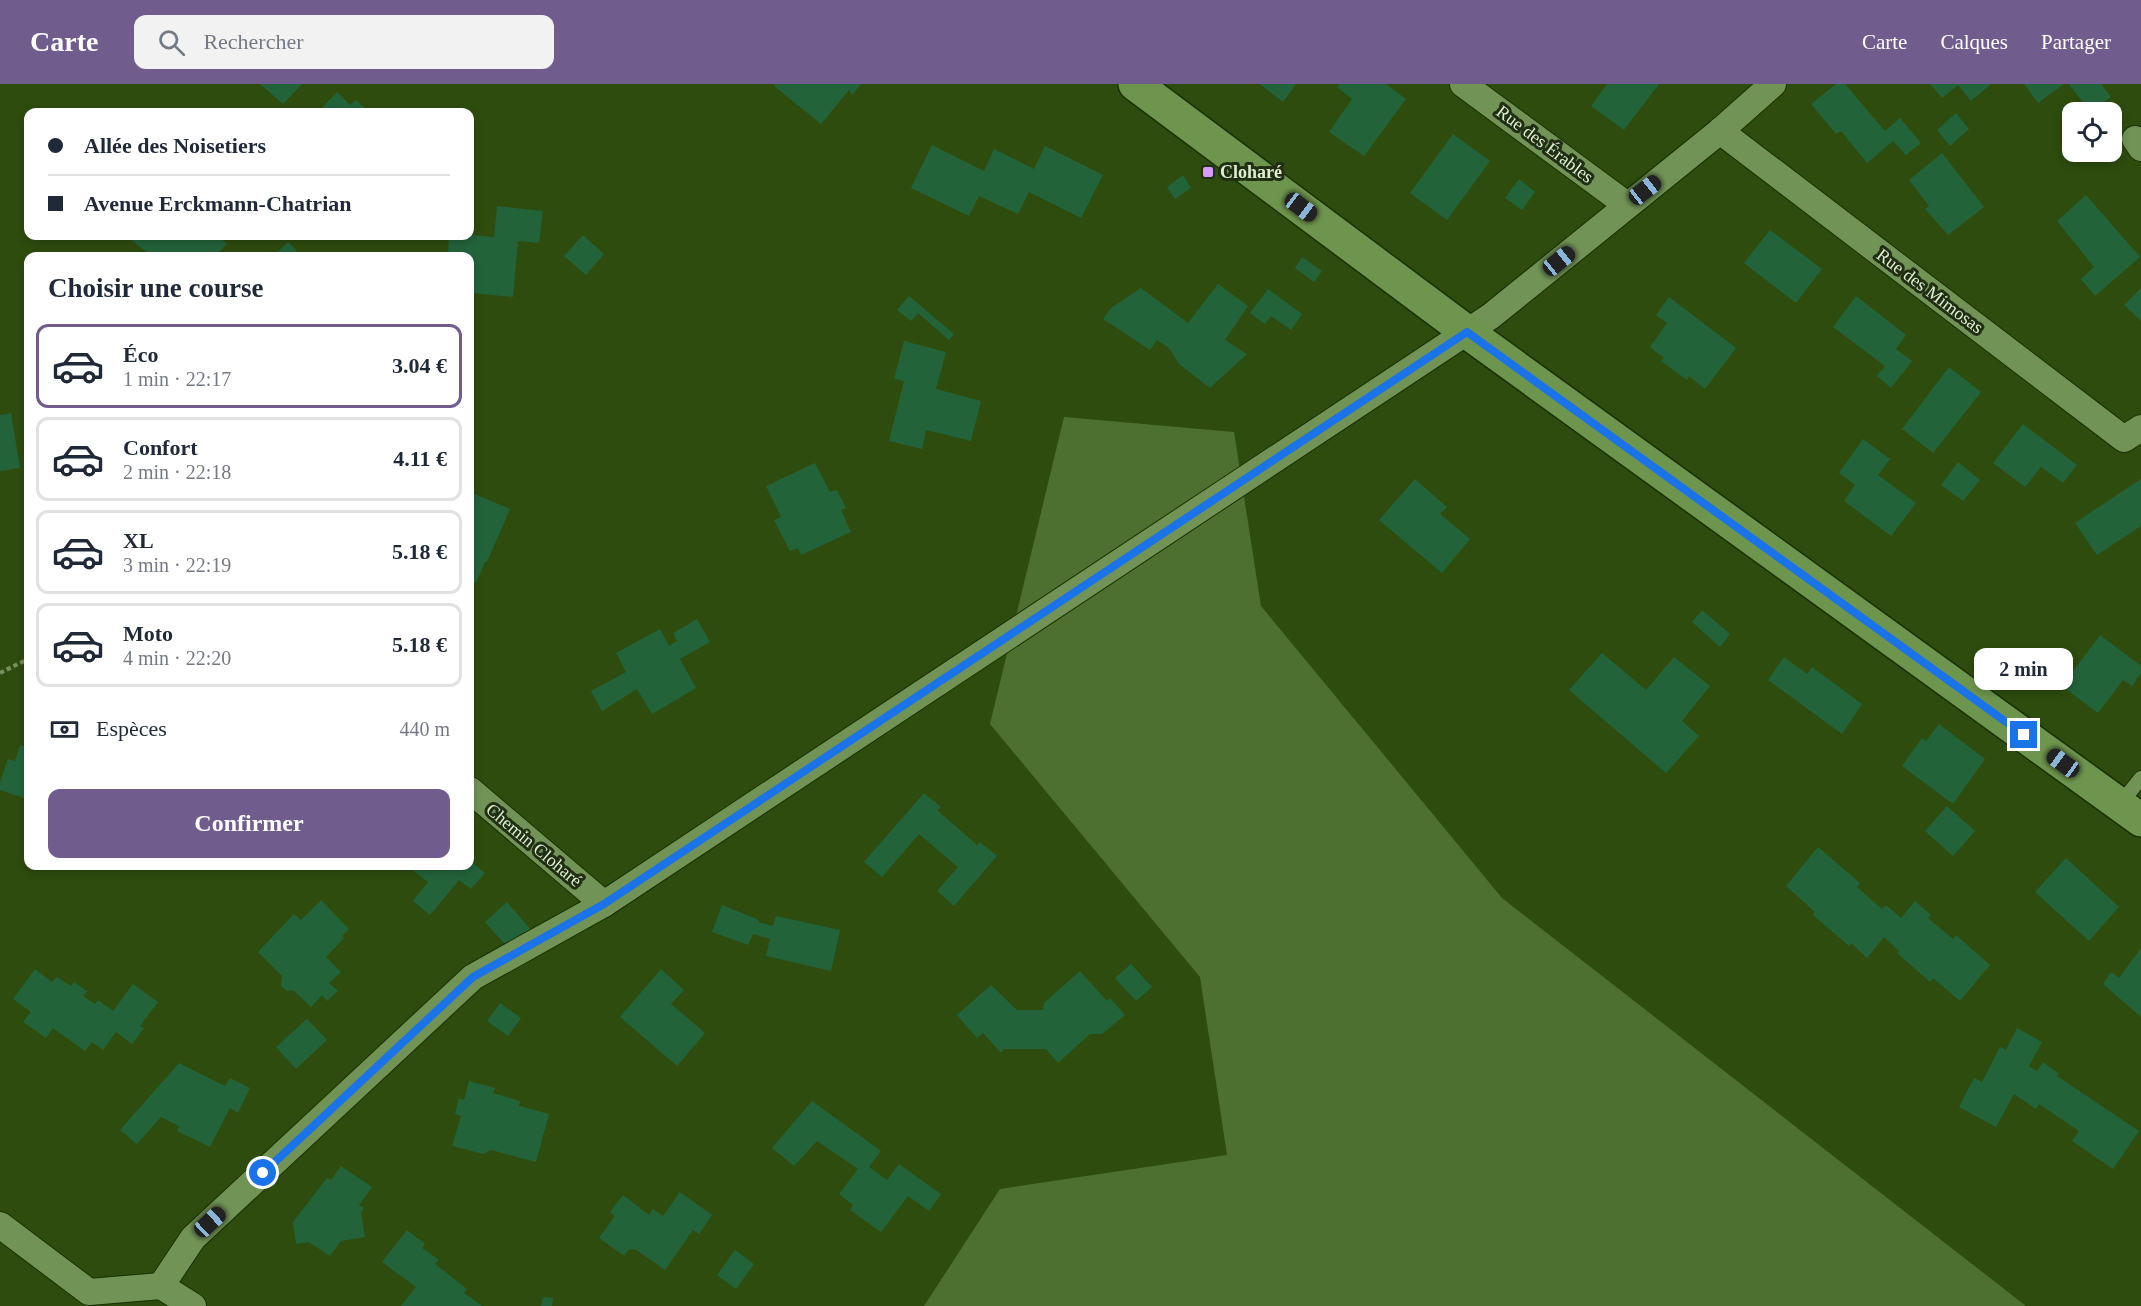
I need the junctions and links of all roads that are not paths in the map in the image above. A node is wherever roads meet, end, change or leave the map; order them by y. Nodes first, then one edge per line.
1 (1135, 84) edge
2 (1463, 84) edge
3 (1773, 84) edge
4 (1720, 131) junction
5 (1627, 205) junction
6 (1467, 332) junction
7 (2141, 428) edge
8 (2141, 778) edge
9 (474, 793) edge
10 (2131, 812) edge
11 (604, 904) junction
12 (0, 1225) edge
13 (161, 1286) junction
14 (193, 1306) edge

1 - 6 street
2 - 5 street, Rue des Érables
3 - 4 street
4 - 5 street
4 - 7 street, Rue des Mimosas
5 - 6 street
6 - 10 street
6 - 11 street
8 - 10 lane
9 - 11 street, Chemin Cloharé
11 - 13 street
12 - 13 street
13 - 14 street

